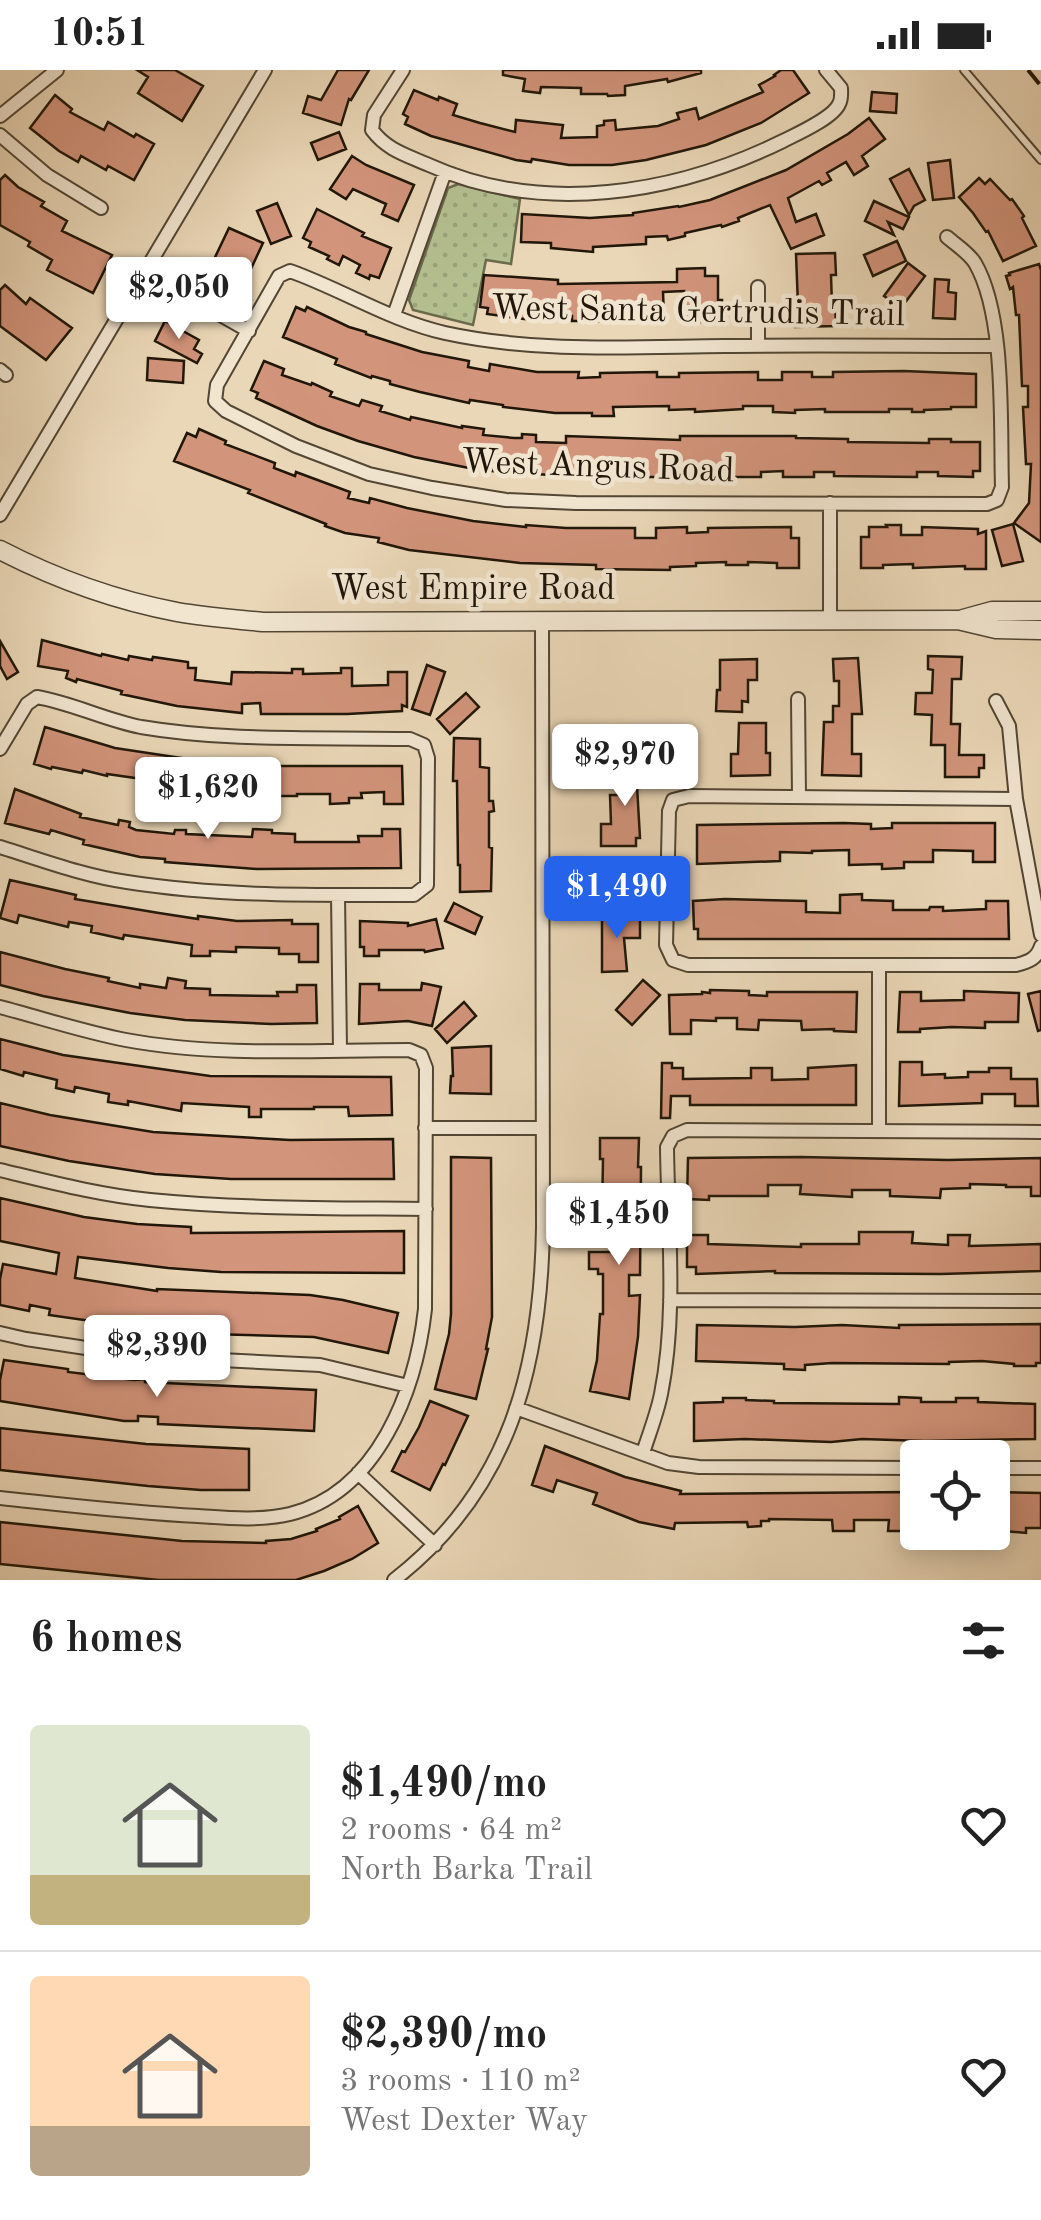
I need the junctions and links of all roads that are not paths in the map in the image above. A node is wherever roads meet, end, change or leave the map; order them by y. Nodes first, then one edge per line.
1 (57, 70) edge
2 (265, 70) edge
3 (402, 70) edge
4 (826, 70) edge
5 (964, 70) edge
6 (0, 116) edge
7 (0, 135) edge
8 (1041, 160) edge
9 (445, 172) junction
10 (101, 208) dead end
11 (947, 237) dead end
12 (144, 272) junction
13 (758, 287) dead end
14 (394, 315) junction
15 (249, 331) junction
16 (758, 346) junction
17 (997, 346) junction
18 (830, 503) junction
19 (0, 516) edge
20 (0, 550) edge
21 (1041, 610) edge
22 (830, 620) junction
23 (958, 620) junction
24 (542, 621) junction
25 (1041, 630) edge
26 (798, 699) dead end
27 (996, 701) dead end
28 (0, 748) edge
29 (799, 796) junction
30 (1016, 799) junction
31 (0, 847) edge
32 (542, 882) junction
33 (668, 882) junction
34 (338, 895) junction
35 (1041, 935) edge
36 (1040, 949) edge
37 (878, 964) junction
38 (0, 1008) edge
39 (340, 1050) junction
40 (425, 1128) junction
41 (543, 1128) junction
42 (878, 1130) junction
43 (1041, 1132) edge
44 (0, 1170) edge
45 (426, 1208) junction
46 (670, 1300) junction
47 (1041, 1301) edge
48 (0, 1333) edge
49 (408, 1386) junction
50 (516, 1408) junction
51 (643, 1453) junction
52 (900, 1468) edge
53 (1010, 1468) edge
54 (1041, 1468) edge
55 (358, 1473) junction
56 (0, 1498) edge
57 (434, 1544) junction
58 (394, 1580) edge

1 - 6 street
2 - 12 street
3 - 9 street
4 - 9 street
5 - 8 lane
7 - 10 street
9 - 14 street
11 - 17 street
12 - 15 street
12 - 19 street
13 - 16 street
14 - 15 street, West Santa Gertrudis Trail
14 - 16 street, West Santa Gertrudis Trail
15 - 18 street, West Angus Road
16 - 17 street, West Santa Gertrudis Trail
17 - 18 street, West Angus Road
18 - 22 street
20 - 24 street, West Empire Road
21 - 23 street, West Empire Road
22 - 23 street, West Empire Road
22 - 24 street, West Empire Road
23 - 25 street, West Empire Road
24 - 32 street
26 - 29 street
27 - 30 street
28 - 34 street
29 - 30 street
29 - 33 street
30 - 35 street
31 - 34 street
32 - 33 street
32 - 41 street
33 - 37 street
34 - 39 street
36 - 37 street
37 - 42 street
38 - 39 street
39 - 40 street
40 - 41 street
40 - 45 street
41 - 50 street
42 - 43 street
42 - 46 street
44 - 45 street
45 - 49 street
46 - 47 street
46 - 51 street
48 - 49 street
49 - 55 street
50 - 51 street
50 - 57 street
51 - 52 street
53 - 54 street
55 - 56 street
55 - 57 street
57 - 58 street

